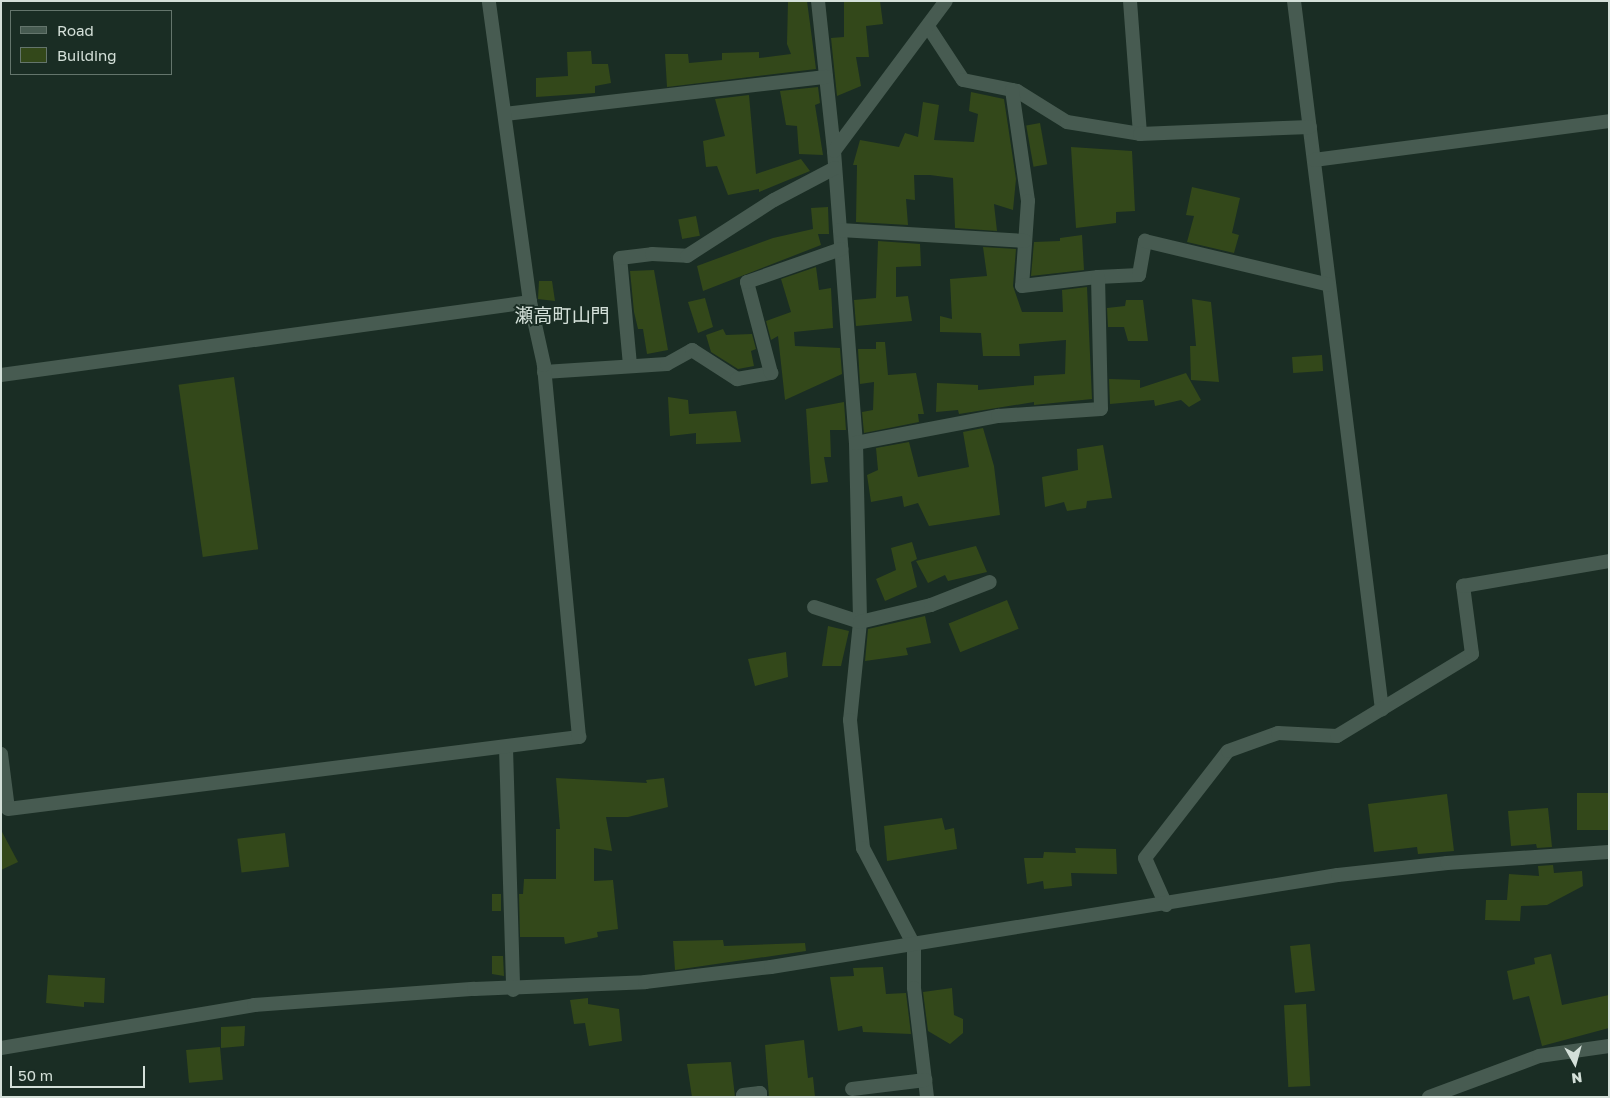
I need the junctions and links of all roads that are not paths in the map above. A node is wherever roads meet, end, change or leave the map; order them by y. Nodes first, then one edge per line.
1 (490, 1) edge
2 (818, 1) edge
3 (946, 1) edge
4 (1130, 1) edge
5 (1294, 1) edge
6 (929, 28) junction
7 (826, 77) junction
8 (1012, 90) junction
9 (505, 114) junction
10 (1609, 122) edge
11 (1310, 127) junction
12 (1140, 134) junction
13 (834, 150) junction
14 (1314, 160) junction
15 (835, 168) junction
16 (840, 230) junction
17 (1025, 241) junction
18 (841, 250) junction
19 (1098, 277) junction
20 (1329, 285) junction
21 (530, 302) junction
22 (630, 364) junction
23 (544, 372) junction
24 (1, 375) edge
25 (856, 443) junction
26 (1609, 560) edge
27 (990, 582) dead end
28 (814, 607) dead end
29 (860, 622) junction
30 (1382, 710) junction
31 (506, 748) junction
32 (1, 754) edge
33 (1609, 852) edge
34 (1166, 905) junction
35 (914, 945) junction
36 (513, 990) junction
37 (1609, 1046) edge
38 (1, 1048) edge
39 (925, 1080) junction
40 (852, 1089) dead end
41 (743, 1095) dead end
42 (760, 1097) edge
43 (927, 1097) edge
44 (1429, 1097) edge

1 - 9 street
2 - 7 street
3 - 6 street
4 - 12 street
5 - 11 street
6 - 8 street
6 - 13 street
7 - 9 street
7 - 13 street
8 - 12 street
8 - 17 street
9 - 21 street
10 - 14 street
11 - 12 street
11 - 14 street
13 - 15 street
14 - 20 street
15 - 16 street
15 - 22 street
16 - 17 street
16 - 18 street
17 - 19 street
18 - 22 street
18 - 25 street
19 - 20 street
19 - 25 street
20 - 30 street
21 - 23 street
21 - 24 street
22 - 23 street
23 - 31 street
25 - 29 street
26 - 30 street
27 - 29 street
28 - 29 street
29 - 35 street
30 - 34 street
31 - 32 street
31 - 36 street
33 - 34 street
34 - 35 street
35 - 36 street
35 - 39 street
36 - 38 street
37 - 44 street
39 - 40 street
39 - 43 street
41 - 42 street

